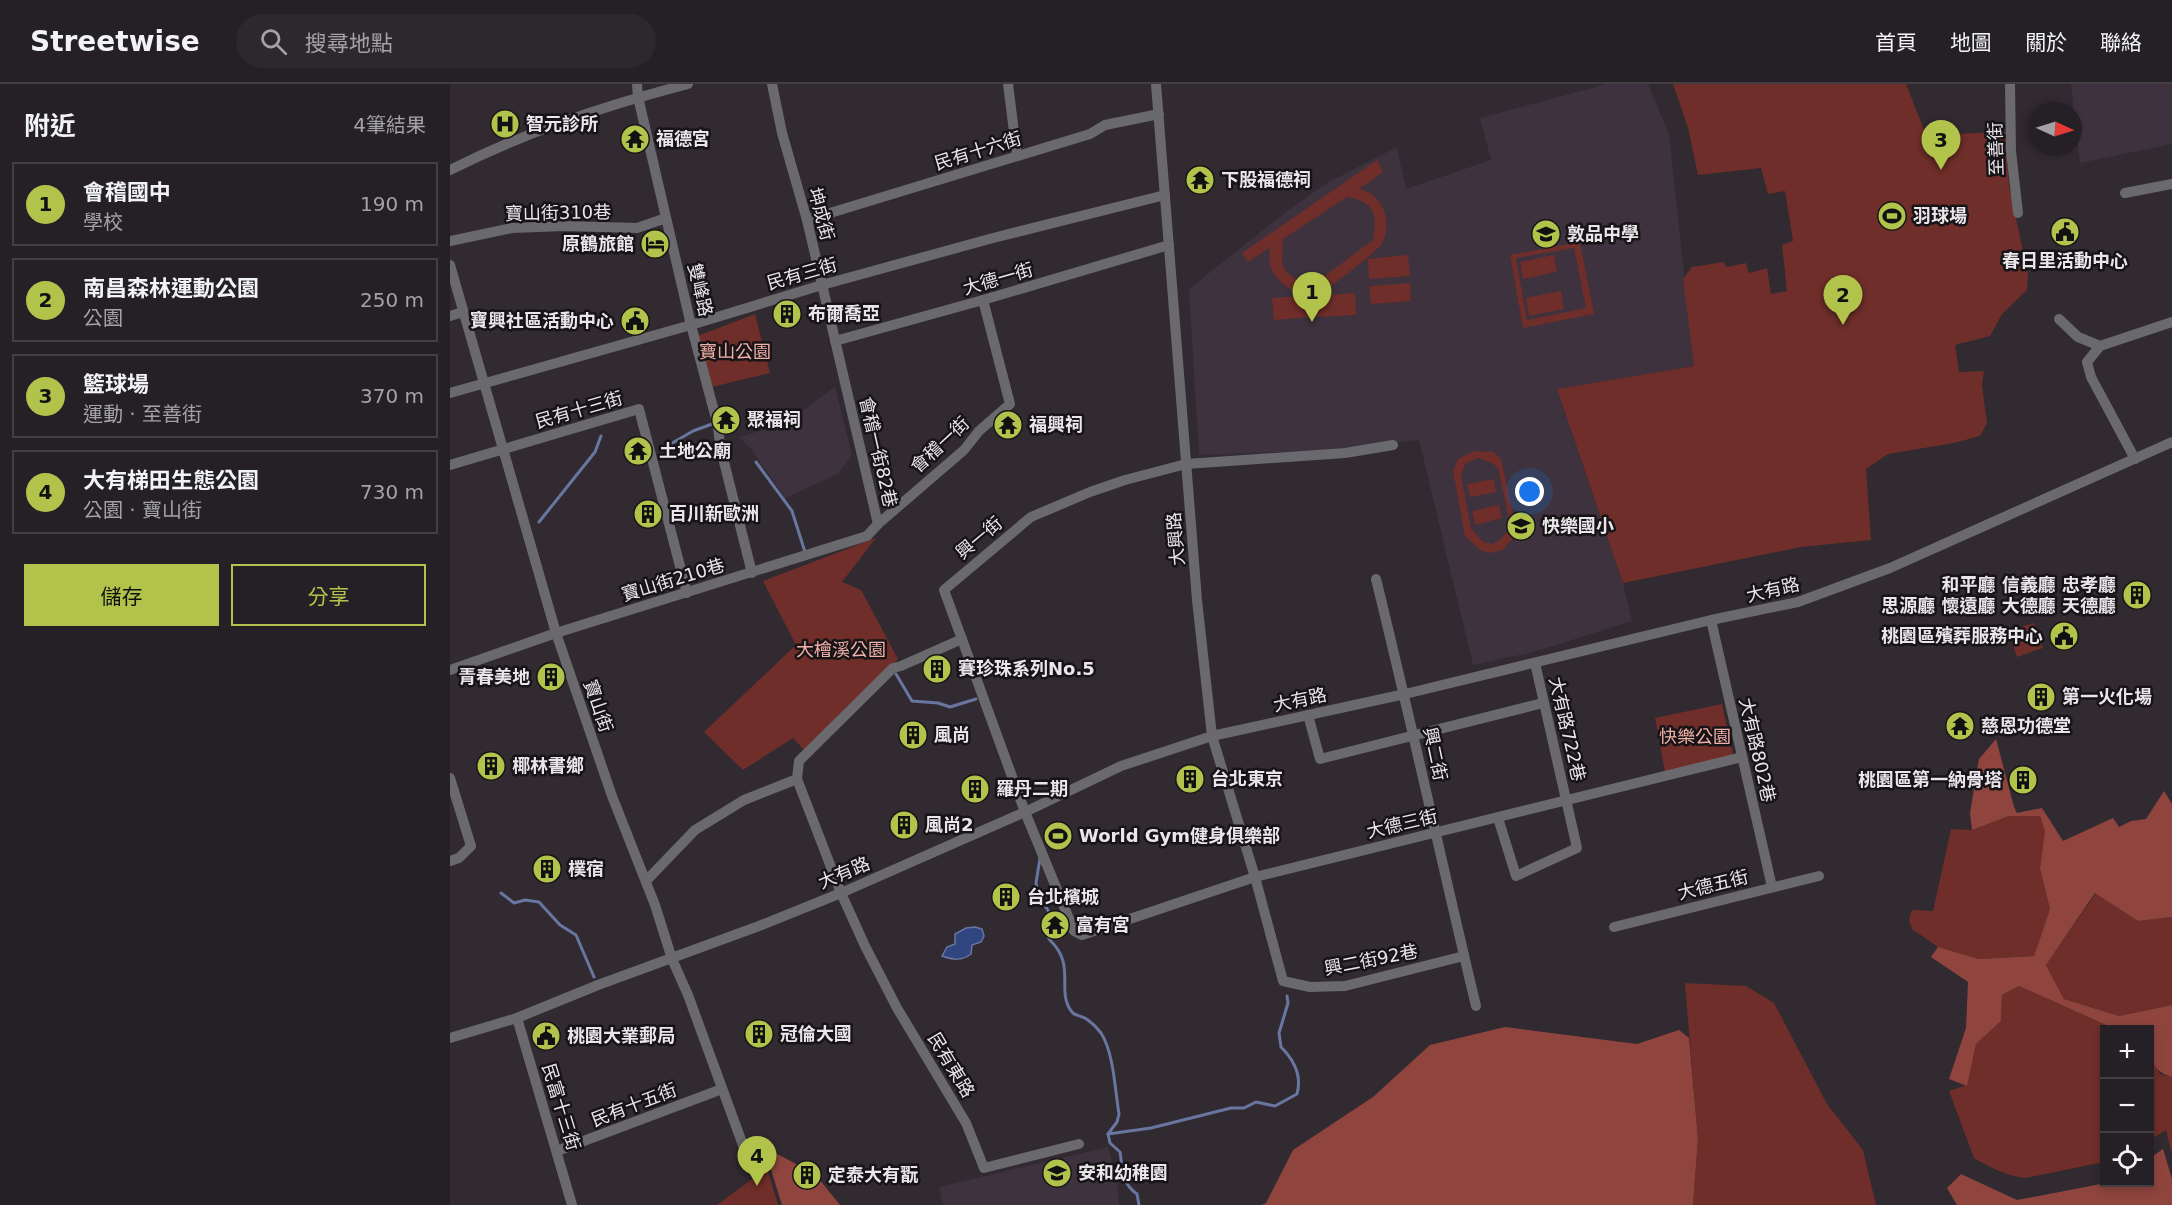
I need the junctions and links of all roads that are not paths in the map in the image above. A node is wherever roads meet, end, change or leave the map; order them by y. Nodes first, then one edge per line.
1 (637, 84) edge
2 (687, 84) edge
3 (772, 84) edge
4 (1008, 84) edge
5 (1156, 84) edge
6 (2010, 84) edge
7 (638, 97) junction
8 (1159, 114) junction
9 (1017, 156) junction
10 (450, 170) edge
11 (2172, 184) edge
12 (2125, 193) dead end
13 (1165, 195) junction
14 (2018, 213) dead end
15 (666, 218) junction
16 (807, 220) junction
17 (450, 241) edge
18 (1169, 244) junction
19 (450, 265) edge
20 (822, 285) junction
21 (982, 300) junction
22 (463, 312) junction
23 (450, 316) edge
24 (2059, 319) dead end
25 (2172, 321) edge
26 (691, 325) junction
27 (835, 341) junction
28 (2100, 346) junction
29 (484, 383) junction
30 (846, 387) joint
31 (450, 393) edge
32 (2172, 442) edge
33 (1393, 445) dead end
34 (503, 450) junction
35 (2135, 459) junction
36 (1186, 464) junction
37 (450, 465) edge
38 (878, 524) junction
39 (801, 558) joint
40 (752, 573) junction
41 (1376, 579) dead end
42 (687, 593) junction
43 (1711, 620) junction
44 (556, 633) junction
45 (962, 639) junction
46 (1534, 663) junction
47 (450, 670) edge
48 (1405, 694) junction
49 (1543, 703) junction
50 (1308, 715) junction
51 (1414, 735) junction
52 (1212, 736) junction
53 (1742, 757) junction
54 (450, 778) edge
55 (797, 779) junction
56 (1567, 802) junction
57 (1024, 812) junction
58 (1498, 818) junction
59 (1435, 834) junction
60 (450, 861) edge
61 (1819, 876) dead end
62 (1255, 877) junction
63 (646, 881) junction
64 (1772, 887) junction
65 (841, 893) junction
66 (1614, 927) dead end
67 (1074, 931) joint
68 (1464, 956) junction
69 (672, 959) junction
70 (1283, 981) joint
71 (1476, 1006) dead end
72 (518, 1018) junction
73 (450, 1038) edge
74 (722, 1089) junction
75 (1079, 1144) dead end
76 (744, 1148) dead end
77 (558, 1151) junction
78 (572, 1205) edge

1 - 7 street, 雙峰路
2 - 7 street
3 - 16 street, 坤成街
4 - 9 street
5 - 8 street, 大興路
6 - 14 street, 至善街
7 - 10 street
7 - 15 street, 雙峰路
8 - 9 street, 民有十六街
8 - 13 street, 大興路
9 - 16 street, 民有十六街
11 - 12 street
13 - 18 street, 大興路
13 - 20 street, 民有三街
15 - 17 street, 寶山街310巷
15 - 26 street, 雙峰路
16 - 20 street, 坤成街
18 - 21 street, 大德一街
18 - 36 street, 大興路
19 - 22 street, 寶山街
20 - 26 street, 民有三街
20 - 27 street, 坤成街
21 - 27 street, 大德一街
21 - 38 street, 會稽一街
22 - 23 street
22 - 29 street, 寶山街
24 - 28 street
25 - 28 street
26 - 29 street, 民有三街
26 - 40 street, 雙峰路
27 - 30 street, 坤成街
28 - 35 street
29 - 31 street, 民有三街
29 - 34 street, 寶山街
30 - 38 street, 會稽一街82巷
32 - 35 street, 大有路
33 - 36 street, 興一街
34 - 37 street, 民有十三街
34 - 42 street, 民有十三街
34 - 44 street, 寶山街
35 - 43 street, 大有路
36 - 45 street, 興一街
36 - 52 street, 大興路
38 - 39 street, 會稽一街
39 - 40 street, 寶山街210巷
40 - 42 street, 寶山街210巷
41 - 48 street, 興二街
42 - 44 street, 寶山街210巷
43 - 46 street, 大有路
43 - 53 street, 大有路802巷
44 - 47 street, 寶山街210巷
44 - 63 street, 寶山街
45 - 55 street
45 - 57 street, 興一街
46 - 48 street, 大有路
46 - 49 street, 大有路722巷
48 - 50 street, 大有路
48 - 51 street, 興二街
49 - 51 street
49 - 56 street, 大有路722巷
50 - 51 street
50 - 52 street, 大有路
51 - 59 street, 興二街
52 - 57 street, 大有路
52 - 62 street, 大興路
53 - 56 street, 大德三街
53 - 64 street, 大有路802巷
54 - 60 street
55 - 63 street
55 - 65 street
56 - 58 street, 大德三街
56 - 58 street, 大有路722巷
57 - 65 street, 大有路
57 - 67 street, 興一街
58 - 59 street, 大德三街
59 - 62 street, 大德三街
59 - 68 street, 興二街
61 - 64 street, 大德五街
62 - 67 street, 大德三街
62 - 70 street, 大興路
63 - 69 street, 寶山街
64 - 66 street, 大德五街
65 - 69 street, 大有路
65 - 75 street, 民有東路
68 - 70 street, 興二街92巷
68 - 71 street, 興二街
69 - 72 street, 大有路
69 - 74 street, 寶山街
72 - 73 street, 大有路
72 - 77 street, 民富十三街
74 - 76 street, 寶山街
74 - 77 street, 民有十五街
77 - 78 street, 民富十三街

